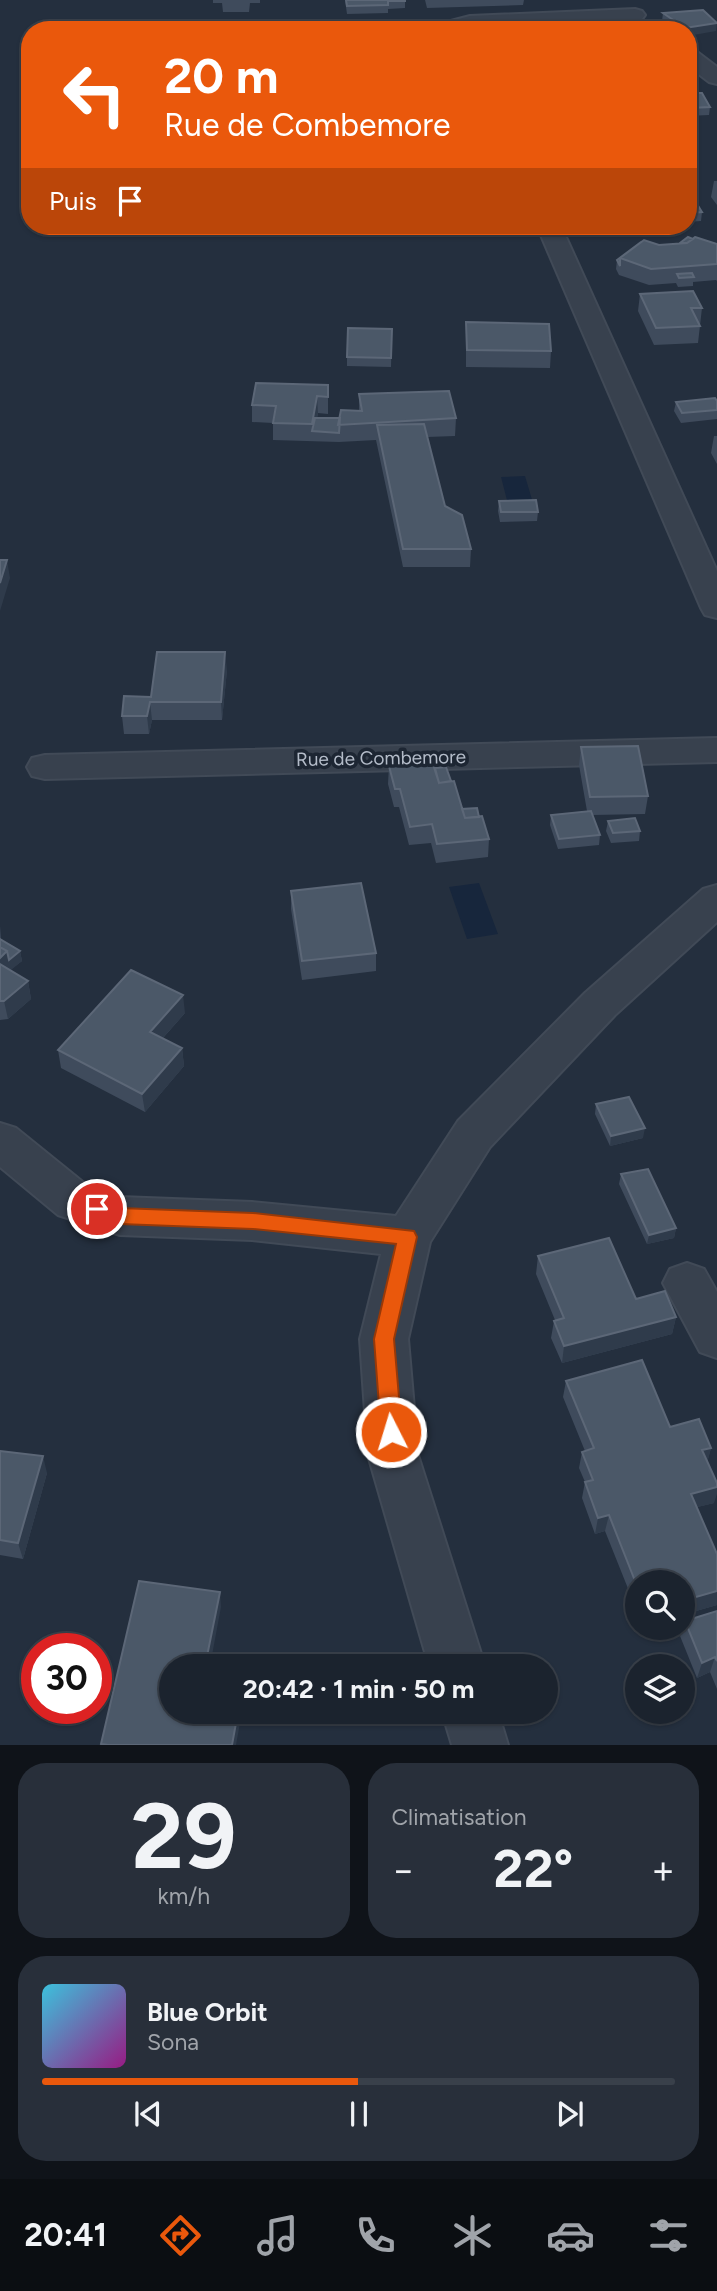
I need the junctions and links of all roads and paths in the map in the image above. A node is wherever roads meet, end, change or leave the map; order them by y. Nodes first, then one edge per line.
1 (616, 0) edge
2 (635, 15) junction
3 (494, 21) edge
4 (643, 21) edge
5 (697, 62) edge
6 (717, 77) edge
7 (553, 235) edge
8 (717, 608) edge
9 (717, 750) edge
10 (45, 767) dead end
11 (717, 899) edge
12 (0, 1141) edge
13 (408, 1237) junction
14 (687, 1283) dead end
15 (717, 1337) edge
16 (453, 1654) edge
17 (474, 1724) edge
18 (480, 1745) edge

1 - 2 street
2 - 3 street
2 - 4 street
5 - 6 street
7 - 8 street
9 - 10 street, Rue de Combemore
11 - 13 street
12 - 13 street
13 - 16 street
14 - 15 street
17 - 18 street

